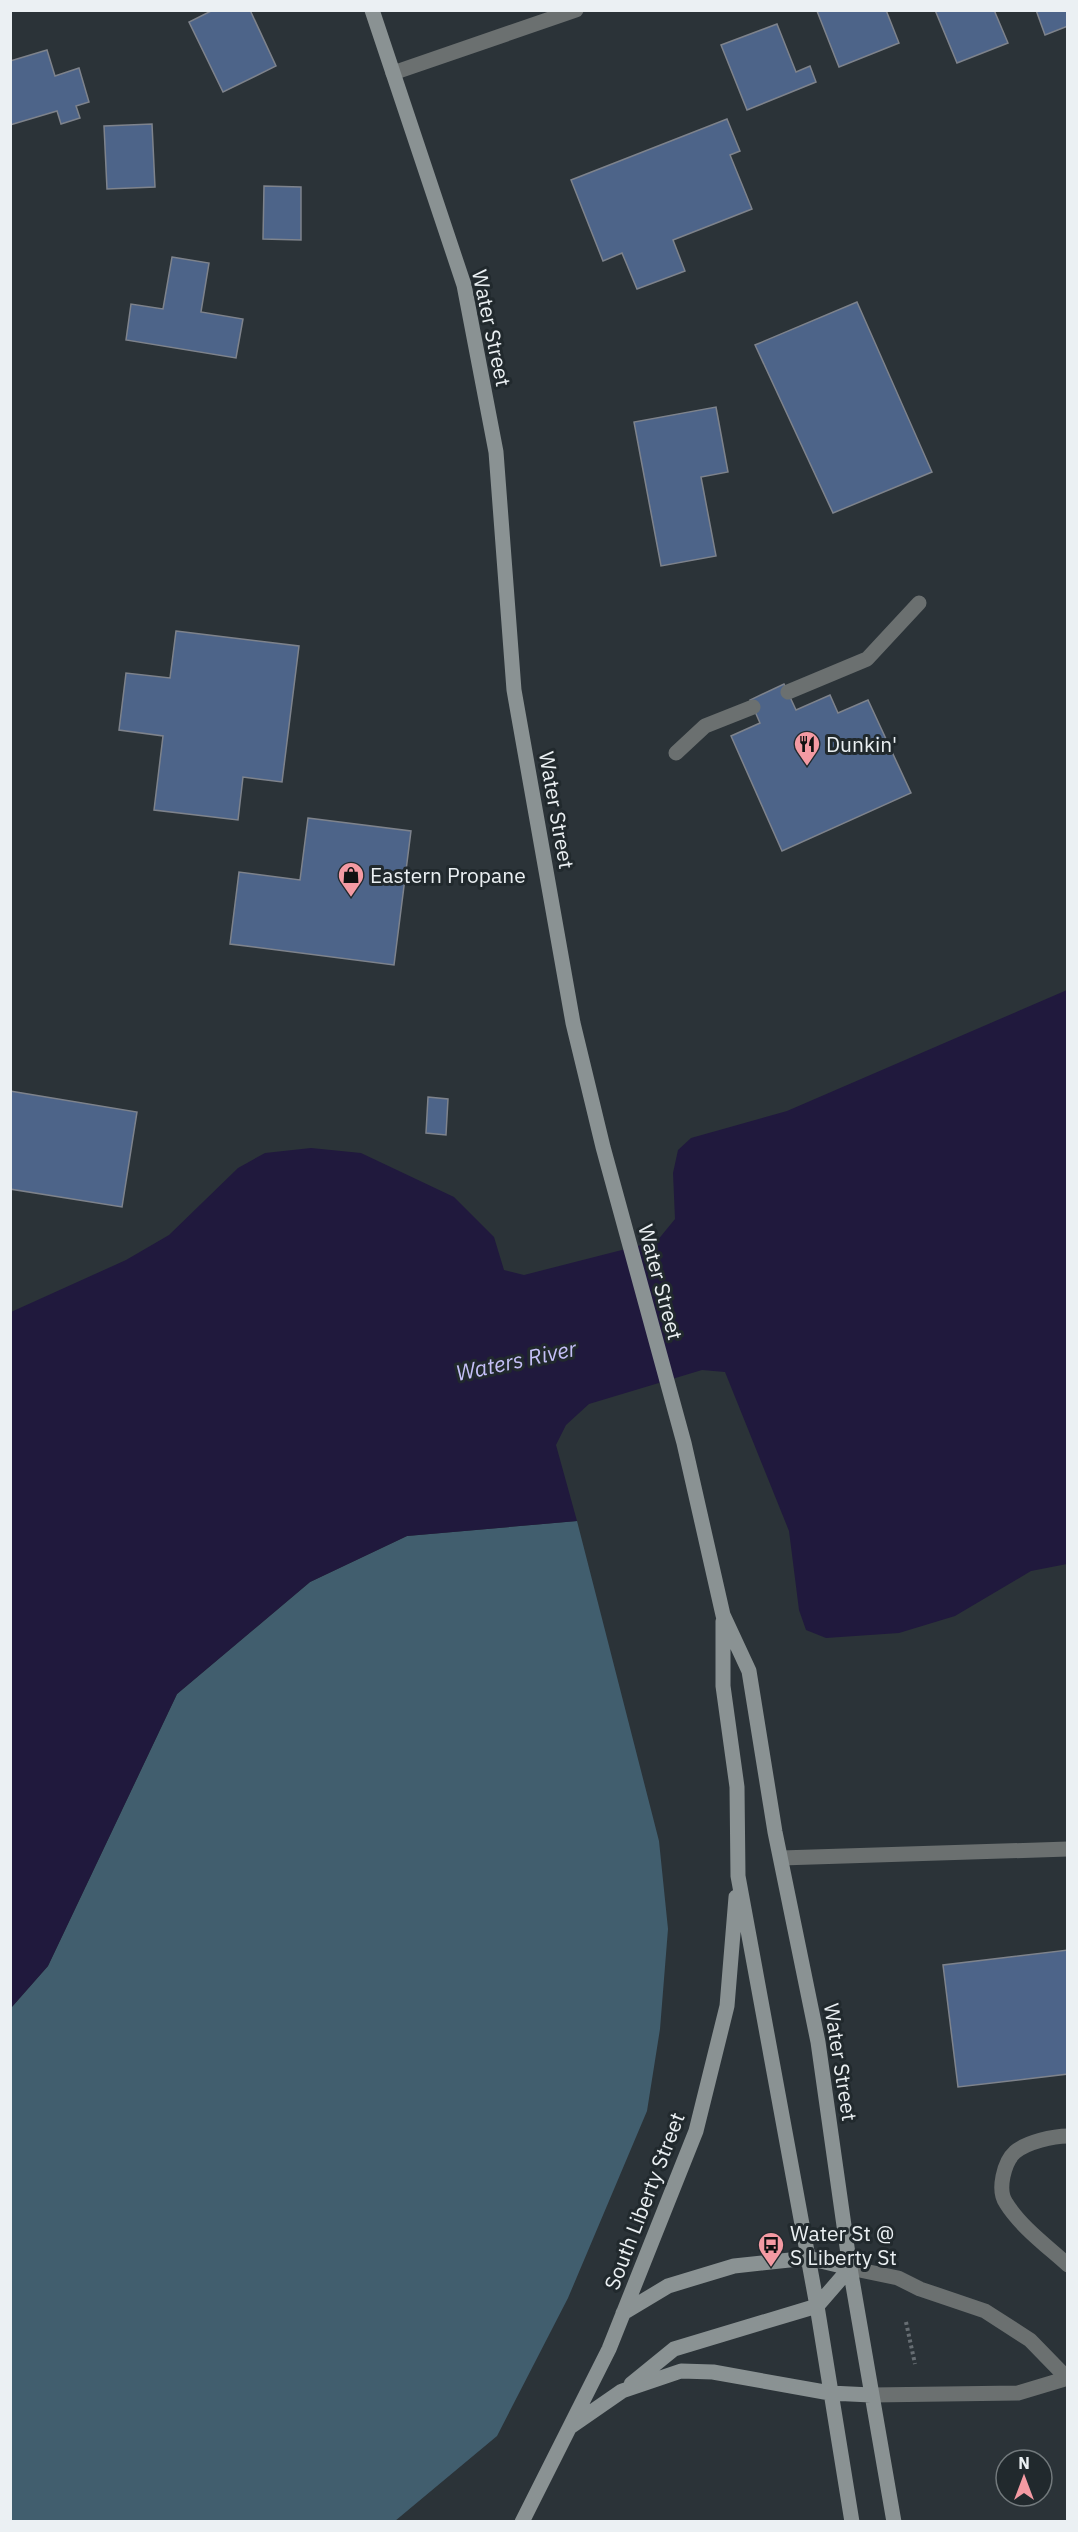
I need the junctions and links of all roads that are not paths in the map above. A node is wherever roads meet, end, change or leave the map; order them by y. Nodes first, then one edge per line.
1 (372, 10) edge
2 (576, 10) edge
3 (393, 73) junction
4 (919, 603) dead end
5 (788, 692) dead end
6 (753, 707) dead end
7 (676, 753) dead end
8 (723, 1616) junction
9 (1068, 1849) edge
10 (781, 1858) junction
11 (738, 1876) junction
12 (1068, 2136) edge
13 (808, 2258) junction
14 (1068, 2265) edge
15 (850, 2268) junction
16 (817, 2306) junction
17 (623, 2313) junction
18 (1067, 2378) edge
19 (622, 2391) junction
20 (830, 2393) junction
21 (871, 2395) junction
22 (568, 2428) junction
23 (522, 2522) edge
24 (852, 2522) edge
25 (894, 2522) edge

1 - 3 main road, Water Street
2 - 3 street
3 - 8 main road, Water Street
4 - 5 street
6 - 7 street
8 - 10 main road, Water Street
8 - 11 main road, Water Street
9 - 10 street
10 - 15 main road, Water Street
11 - 13 main road, Water Street
11 - 17 main road, South Liberty Street
12 - 14 street
13 - 15 main road
13 - 16 main road, Water Street
13 - 17 main road
15 - 16 main road
15 - 18 street
15 - 21 main road, Water Street
16 - 19 main road
16 - 20 main road, Water Street
17 - 22 main road, South Liberty Street
18 - 21 street
19 - 20 main road
19 - 22 main road
20 - 21 main road
20 - 24 main road, Water Street
21 - 25 main road, Water Street
22 - 23 main road, South Liberty Street

